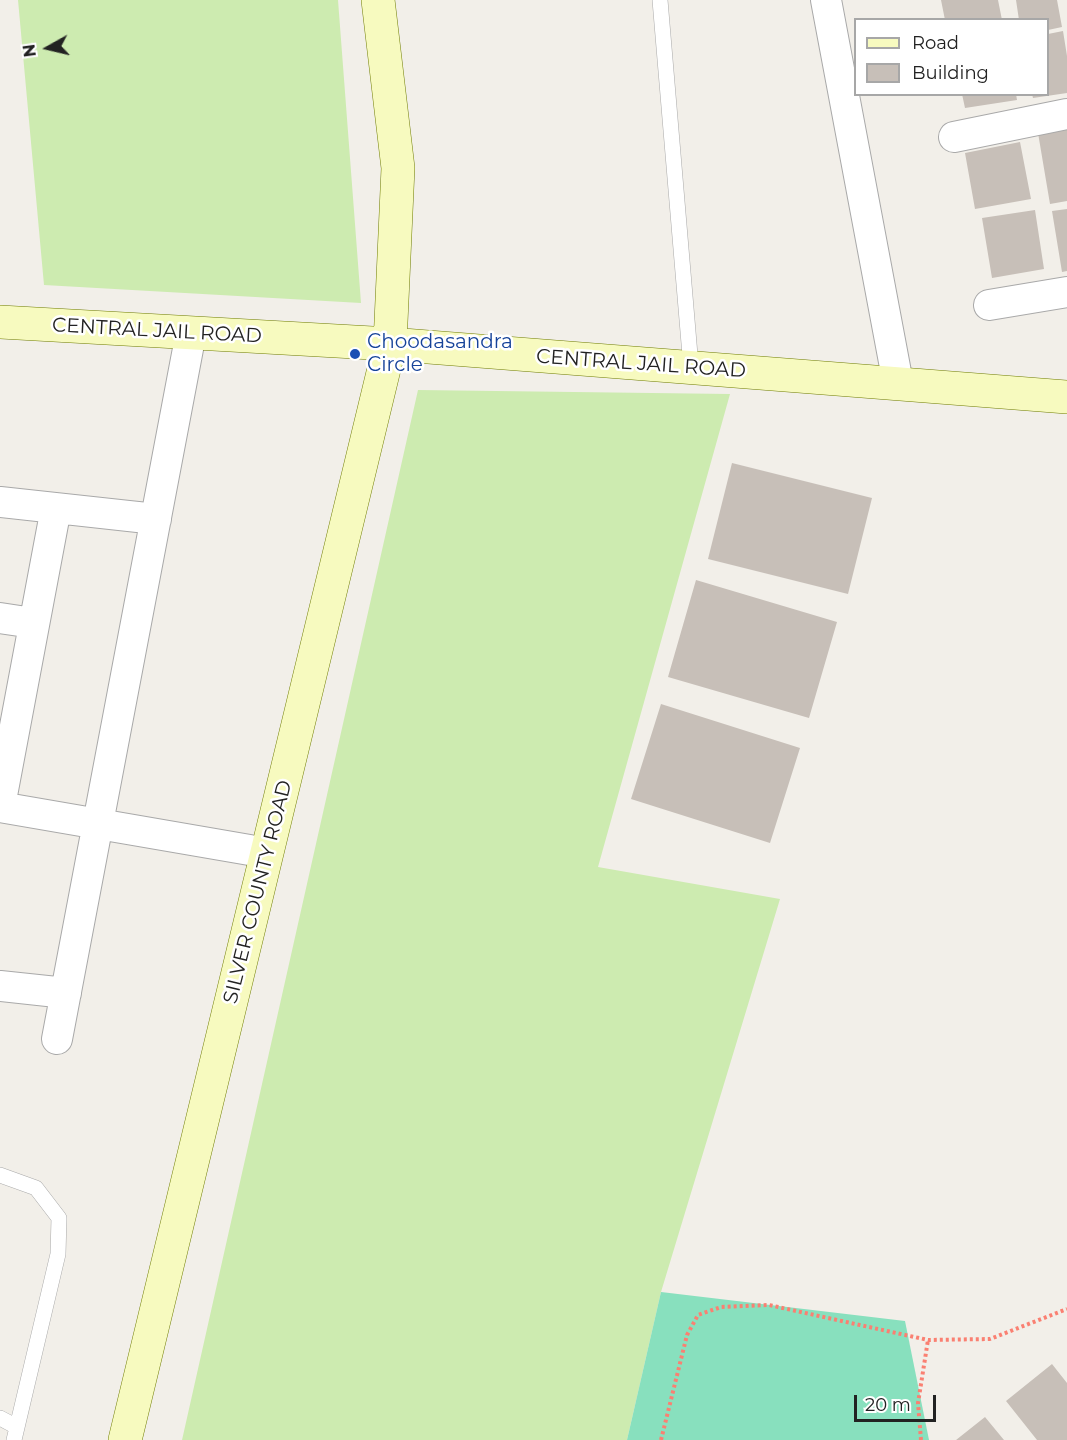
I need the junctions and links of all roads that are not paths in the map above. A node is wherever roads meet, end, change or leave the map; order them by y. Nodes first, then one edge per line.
1 (378, 0) edge
2 (660, 0) edge
3 (826, 0) edge
4 (1067, 114) edge
5 (954, 137) dead end
6 (1067, 292) edge
7 (989, 305) dead end
8 (0, 322) edge
9 (191, 333) junction
10 (390, 344) junction
11 (691, 367) junction
12 (898, 384) junction
13 (1067, 397) edge
14 (0, 502) edge
15 (56, 508) junction
16 (156, 519) junction
17 (0, 618) edge
18 (33, 623) junction
19 (0, 807) edge
20 (98, 824) junction
21 (267, 853) junction
22 (0, 986) edge
23 (66, 993) junction
24 (57, 1039) dead end
25 (0, 1175) edge
26 (0, 1418) edge
27 (15, 1433) edge
28 (125, 1440) edge

1 - 10 street, SILVER COUNTY ROAD
2 - 11 lane
3 - 12 street
4 - 5 street
6 - 7 street
8 - 9 street, CENTRAL JAIL ROAD
9 - 10 street, CENTRAL JAIL ROAD
9 - 16 street
10 - 11 street, CENTRAL JAIL ROAD
10 - 21 street, SILVER COUNTY ROAD
11 - 12 street, CENTRAL JAIL ROAD
12 - 13 street, CENTRAL JAIL ROAD
14 - 15 street
15 - 16 street
15 - 18 street
16 - 20 street
17 - 18 street
18 - 19 street
19 - 20 street
20 - 21 street
20 - 23 street
21 - 28 street, SILVER COUNTY ROAD
22 - 23 street
23 - 24 street
25 - 27 lane
26 - 27 lane

